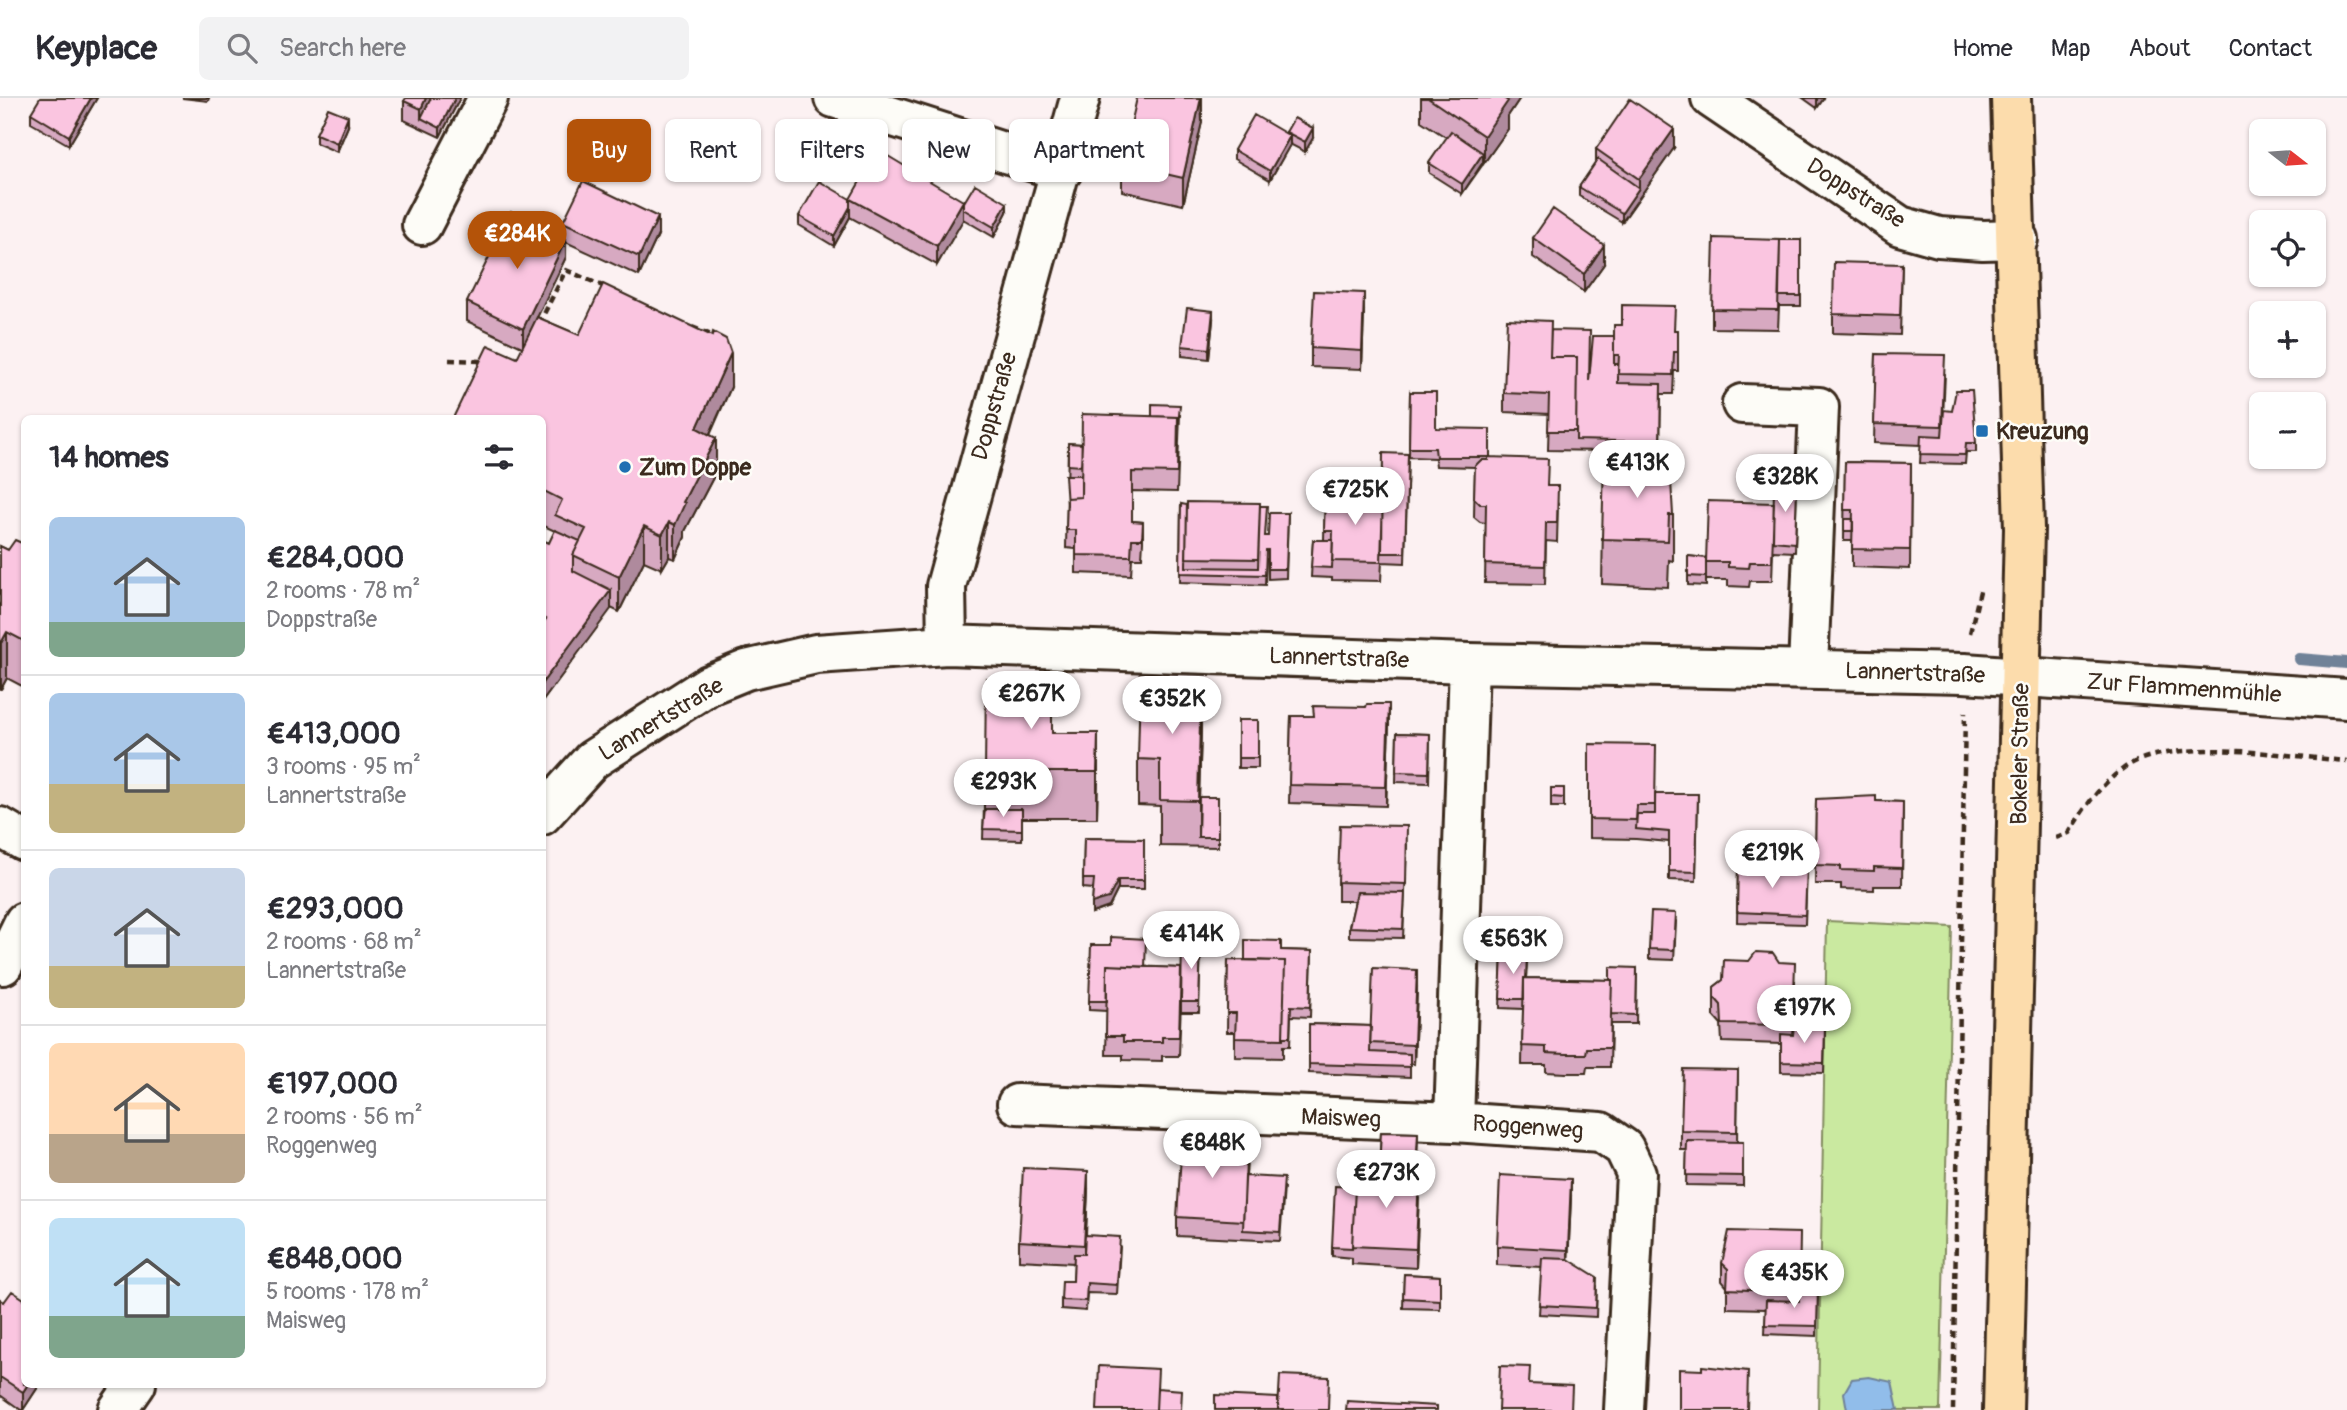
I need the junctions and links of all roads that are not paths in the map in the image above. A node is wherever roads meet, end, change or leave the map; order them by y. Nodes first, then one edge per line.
1 (488, 98) edge
2 (834, 98) edge
3 (1080, 98) edge
4 (1711, 98) edge
5 (2011, 98) edge
6 (1075, 119) edge
7 (1009, 154) edge
8 (1059, 182) edge
9 (422, 225) dead end
10 (2018, 239) junction
11 (1742, 404) dead end
12 (947, 645) junction
13 (1469, 663) junction
14 (1808, 669) junction
15 (2022, 677) junction
16 (2347, 699) edge
17 (546, 810) edge
18 (0, 827) edge
19 (21, 839) edge
20 (21, 928) edge
21 (3, 965) dead end
22 (1017, 1104) dead end
23 (1454, 1122) junction
24 (133, 1388) edge
25 (118, 1410) edge
26 (1624, 1410) edge
27 (2003, 1410) edge

1 - 9 street
2 - 7 street
3 - 6 street, Doppstraße
4 - 10 street, Doppstraße
5 - 10 main road, Bokeler Straße
8 - 12 street, Doppstraße
10 - 15 main road, Bokeler Straße
11 - 14 street
12 - 13 street, Lannertstraße
12 - 17 street, Lannertstraße
13 - 14 street, Lannertstraße
13 - 23 street, Roggenweg
14 - 15 street, Lannertstraße
15 - 16 street, Zur Flammenmühle
15 - 27 main road, Bokeler Straße
18 - 19 street
20 - 21 street
22 - 23 street, Maisweg
23 - 26 street, Roggenweg
24 - 25 street

